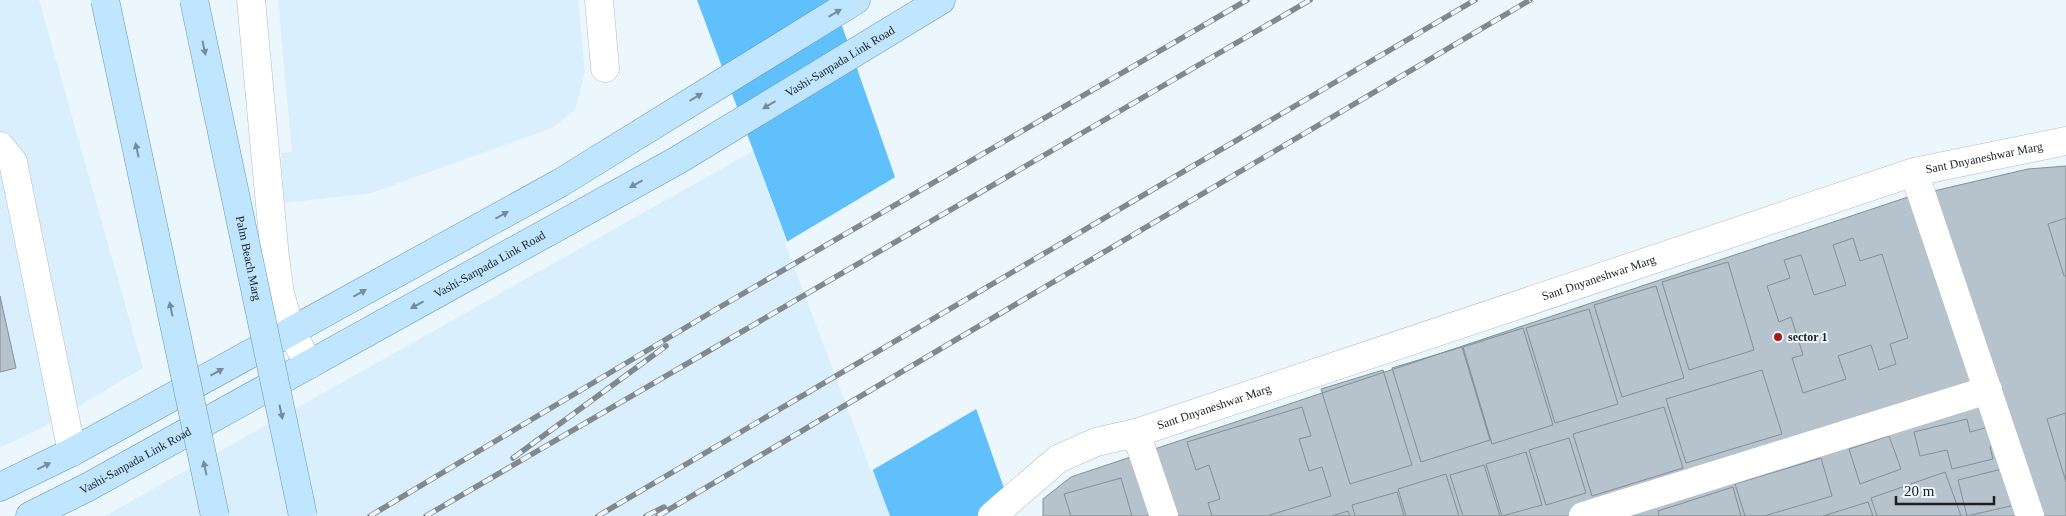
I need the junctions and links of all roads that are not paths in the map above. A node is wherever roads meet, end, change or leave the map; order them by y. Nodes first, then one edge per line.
1 (105, 0) edge
2 (194, 0) edge
3 (251, 0) edge
4 (599, 0) edge
5 (856, 0) edge
6 (935, 3) edge
7 (605, 68) dead end
8 (2066, 141) edge
9 (0, 146) edge
10 (1914, 172) junction
11 (291, 331) junction
12 (309, 365) junction
13 (1988, 390) junction
14 (1136, 432) junction
15 (72, 452) junction
16 (0, 488) edge
17 (30, 516) edge
18 (215, 516) edge
19 (304, 516) edge
20 (992, 516) edge
21 (1164, 516) edge
22 (1583, 516) edge
23 (2030, 516) edge

18 -> 1 main road, bridge
2 -> 19 main road, Palm Beach Marg, bridge
3 - 11 street
4 - 7 street
11 -> 5 main road
6 -> 12 main road, Vashi-Sanpada Link Road
8 - 10 street, Sant Dnyaneshwar Marg
9 - 15 street
10 - 13 street
10 - 14 street, Sant Dnyaneshwar Marg
11 - 12 street
15 -> 11 main road
12 - 17 main road, Vashi-Sanpada Link Road
13 - 22 street
13 - 23 street
14 - 20 street, Sant Dnyaneshwar Marg
14 - 21 street
16 -> 15 main road

